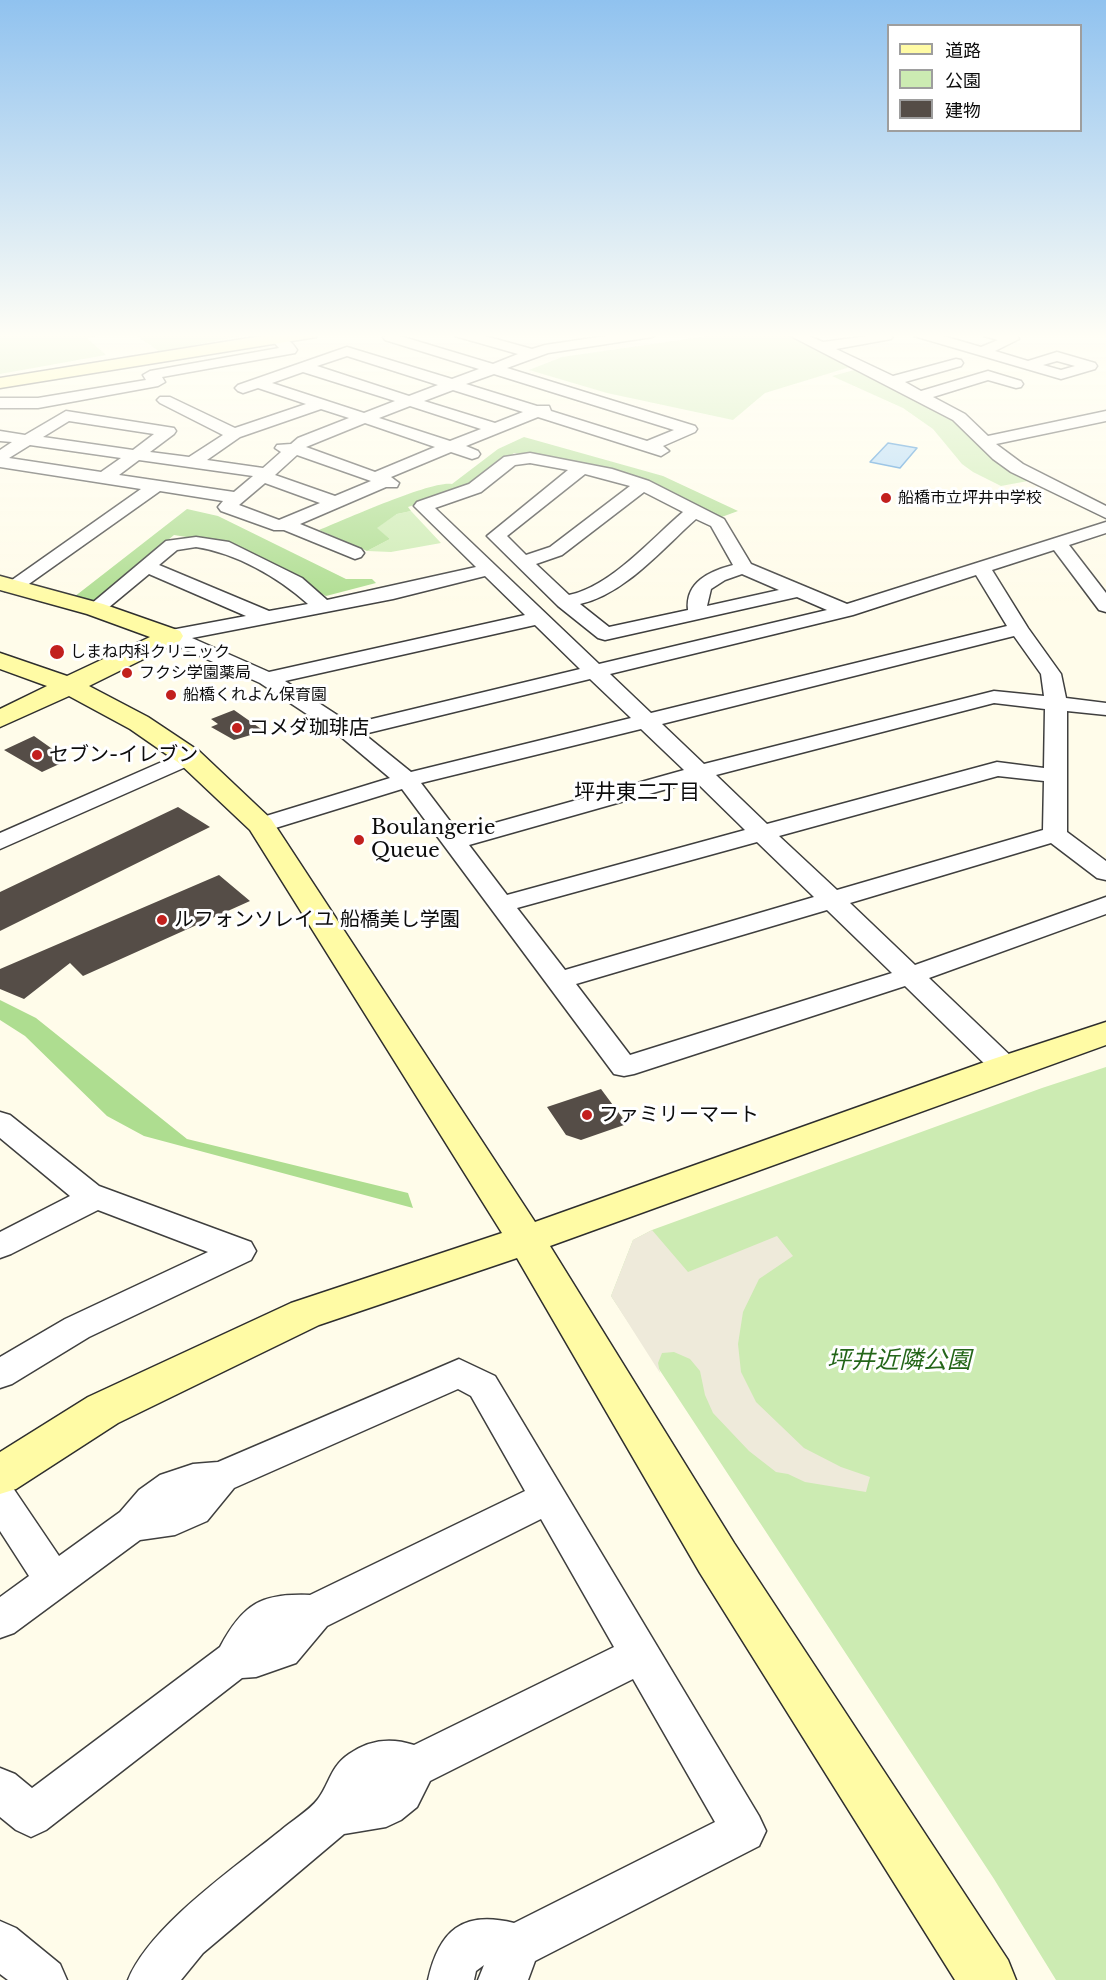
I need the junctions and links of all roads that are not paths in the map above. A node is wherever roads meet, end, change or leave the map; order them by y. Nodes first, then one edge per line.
1 (50, 425) edge
2 (151, 425) edge
3 (216, 425) edge
4 (259, 425) edge
5 (346, 425) edge
6 (383, 425) edge
7 (486, 425) edge
8 (506, 425) edge
9 (580, 425) edge
10 (677, 425) edge
11 (967, 425) edge
12 (1062, 425) edge
13 (497, 429) junction
14 (234, 434) junction
15 (0, 435) edge
16 (28, 439) junction
17 (984, 442) junction
18 (269, 447) dead end
19 (452, 447) junction
20 (295, 449) junction
21 (137, 454) junction
22 (472, 454) dead end
23 (0, 459) edge
24 (195, 461) junction
25 (582, 468) junction
26 (264, 474) junction
27 (106, 477) junction
28 (381, 479) junction
29 (644, 484) junction
30 (158, 485) junction
31 (403, 488) dead end
32 (236, 498) junction
33 (335, 502) junction
34 (694, 511) junction
35 (1106, 513) edge
36 (284, 524) junction
37 (1106, 527) edge
38 (1059, 543) junction
39 (355, 553) dead end
40 (523, 562) junction
41 (146, 566) junction
42 (744, 568) junction
43 (981, 568) junction
44 (489, 570) junction
45 (6, 585) edge
46 (798, 591) junction
47 (565, 602) junction
48 (1106, 606) edge
49 (323, 607) junction
50 (95, 609) junction
51 (846, 611) junction
52 (701, 612) junction
53 (264, 616) junction
54 (540, 618) junction
55 (1019, 629) junction
56 (171, 636) junction
57 (0, 661) edge
58 (594, 671) junction
59 (267, 679) junction
60 (70, 686) junction
61 (1056, 704) junction
62 (1106, 709) edge
63 (0, 719) edge
64 (646, 722) junction
65 (348, 731) junction
66 (189, 757) junction
67 (698, 773) junction
68 (1057, 776) junction
69 (407, 780) junction
70 (261, 825) junction
71 (760, 832) junction
72 (1055, 834) junction
73 (0, 842) edge
74 (454, 842) junction
75 (1106, 873) edge
76 (829, 900) junction
77 (502, 904) junction
78 (1106, 905) edge
79 (910, 976) junction
80 (561, 980) junction
81 (1106, 1033) edge
82 (1005, 1067) junction
83 (3, 1128) edge
84 (96, 1197) junction
85 (526, 1240) junction
86 (0, 1246) edge
87 (0, 1374) edge
88 (0, 1475) edge
89 (549, 1497) junction
90 (0, 1499) edge
91 (54, 1581) junction
92 (0, 1620) edge
93 (640, 1655) junction
94 (0, 1789) edge
95 (508, 1963) edge
96 (151, 1980) edge
97 (451, 1980) edge
98 (988, 1980) edge

1 - 16 street
2 - 21 street
3 - 14 street
4 - 14 street
5 - 20 street
6 - 19 street
7 - 13 street
8 - 13 street
9 - 10 street
11 - 17 street
12 - 17 street
13 - 19 street
14 - 24 street
15 - 16 street
16 - 21 street
16 - 23 street
17 - 35 street
18 - 20 street
19 - 22 street
19 - 28 street
20 - 26 street
20 - 28 street
21 - 24 street
21 - 27 street
23 - 27 street
24 - 26 street
25 - 29 street
25 - 40 street
25 - 44 street
26 - 32 street
26 - 33 street
27 - 30 street
28 - 31 street
28 - 33 street
29 - 34 street
29 - 40 street
30 - 32 street
30 - 45 street
32 - 36 street
33 - 36 street
34 - 42 street
34 - 47 street
36 - 39 street
37 - 38 street
38 - 43 street
38 - 48 street
40 - 47 street
41 - 49 street
41 - 50 street
41 - 53 street
42 - 46 street
42 - 52 street
43 - 51 street
43 - 55 street
44 - 49 street
44 - 54 street
45 - 50 street
46 - 51 street
46 - 52 street
47 - 52 street
49 - 53 street
50 - 56 street
51 - 58 street
53 - 56 street
54 - 58 street
54 - 59 street
55 - 61 street
55 - 64 street
56 - 59 street
56 - 60 street
57 - 60 street
58 - 64 street
58 - 65 street
59 - 65 street
60 - 63 street
60 - 66 street
61 - 62 street
61 - 67 street
61 - 68 street
64 - 67 street
64 - 69 street
65 - 69 street
66 - 70 street
66 - 73 street
67 - 71 street
67 - 74 street
68 - 71 street
68 - 72 street
69 - 70 street
69 - 74 street
70 - 85 street
71 - 76 street
71 - 77 street
72 - 75 street
72 - 76 street
74 - 77 street
76 - 79 street
76 - 80 street
77 - 80 street
78 - 79 street
79 - 80 street
79 - 82 street
81 - 82 street
82 - 85 street
83 - 84 street
84 - 86 street
84 - 87 street
85 - 88 street
85 - 98 street
89 - 91 street
89 - 93 street
89 - 94 street
90 - 91 street
91 - 92 street
93 - 95 street
93 - 96 street
95 - 97 street

